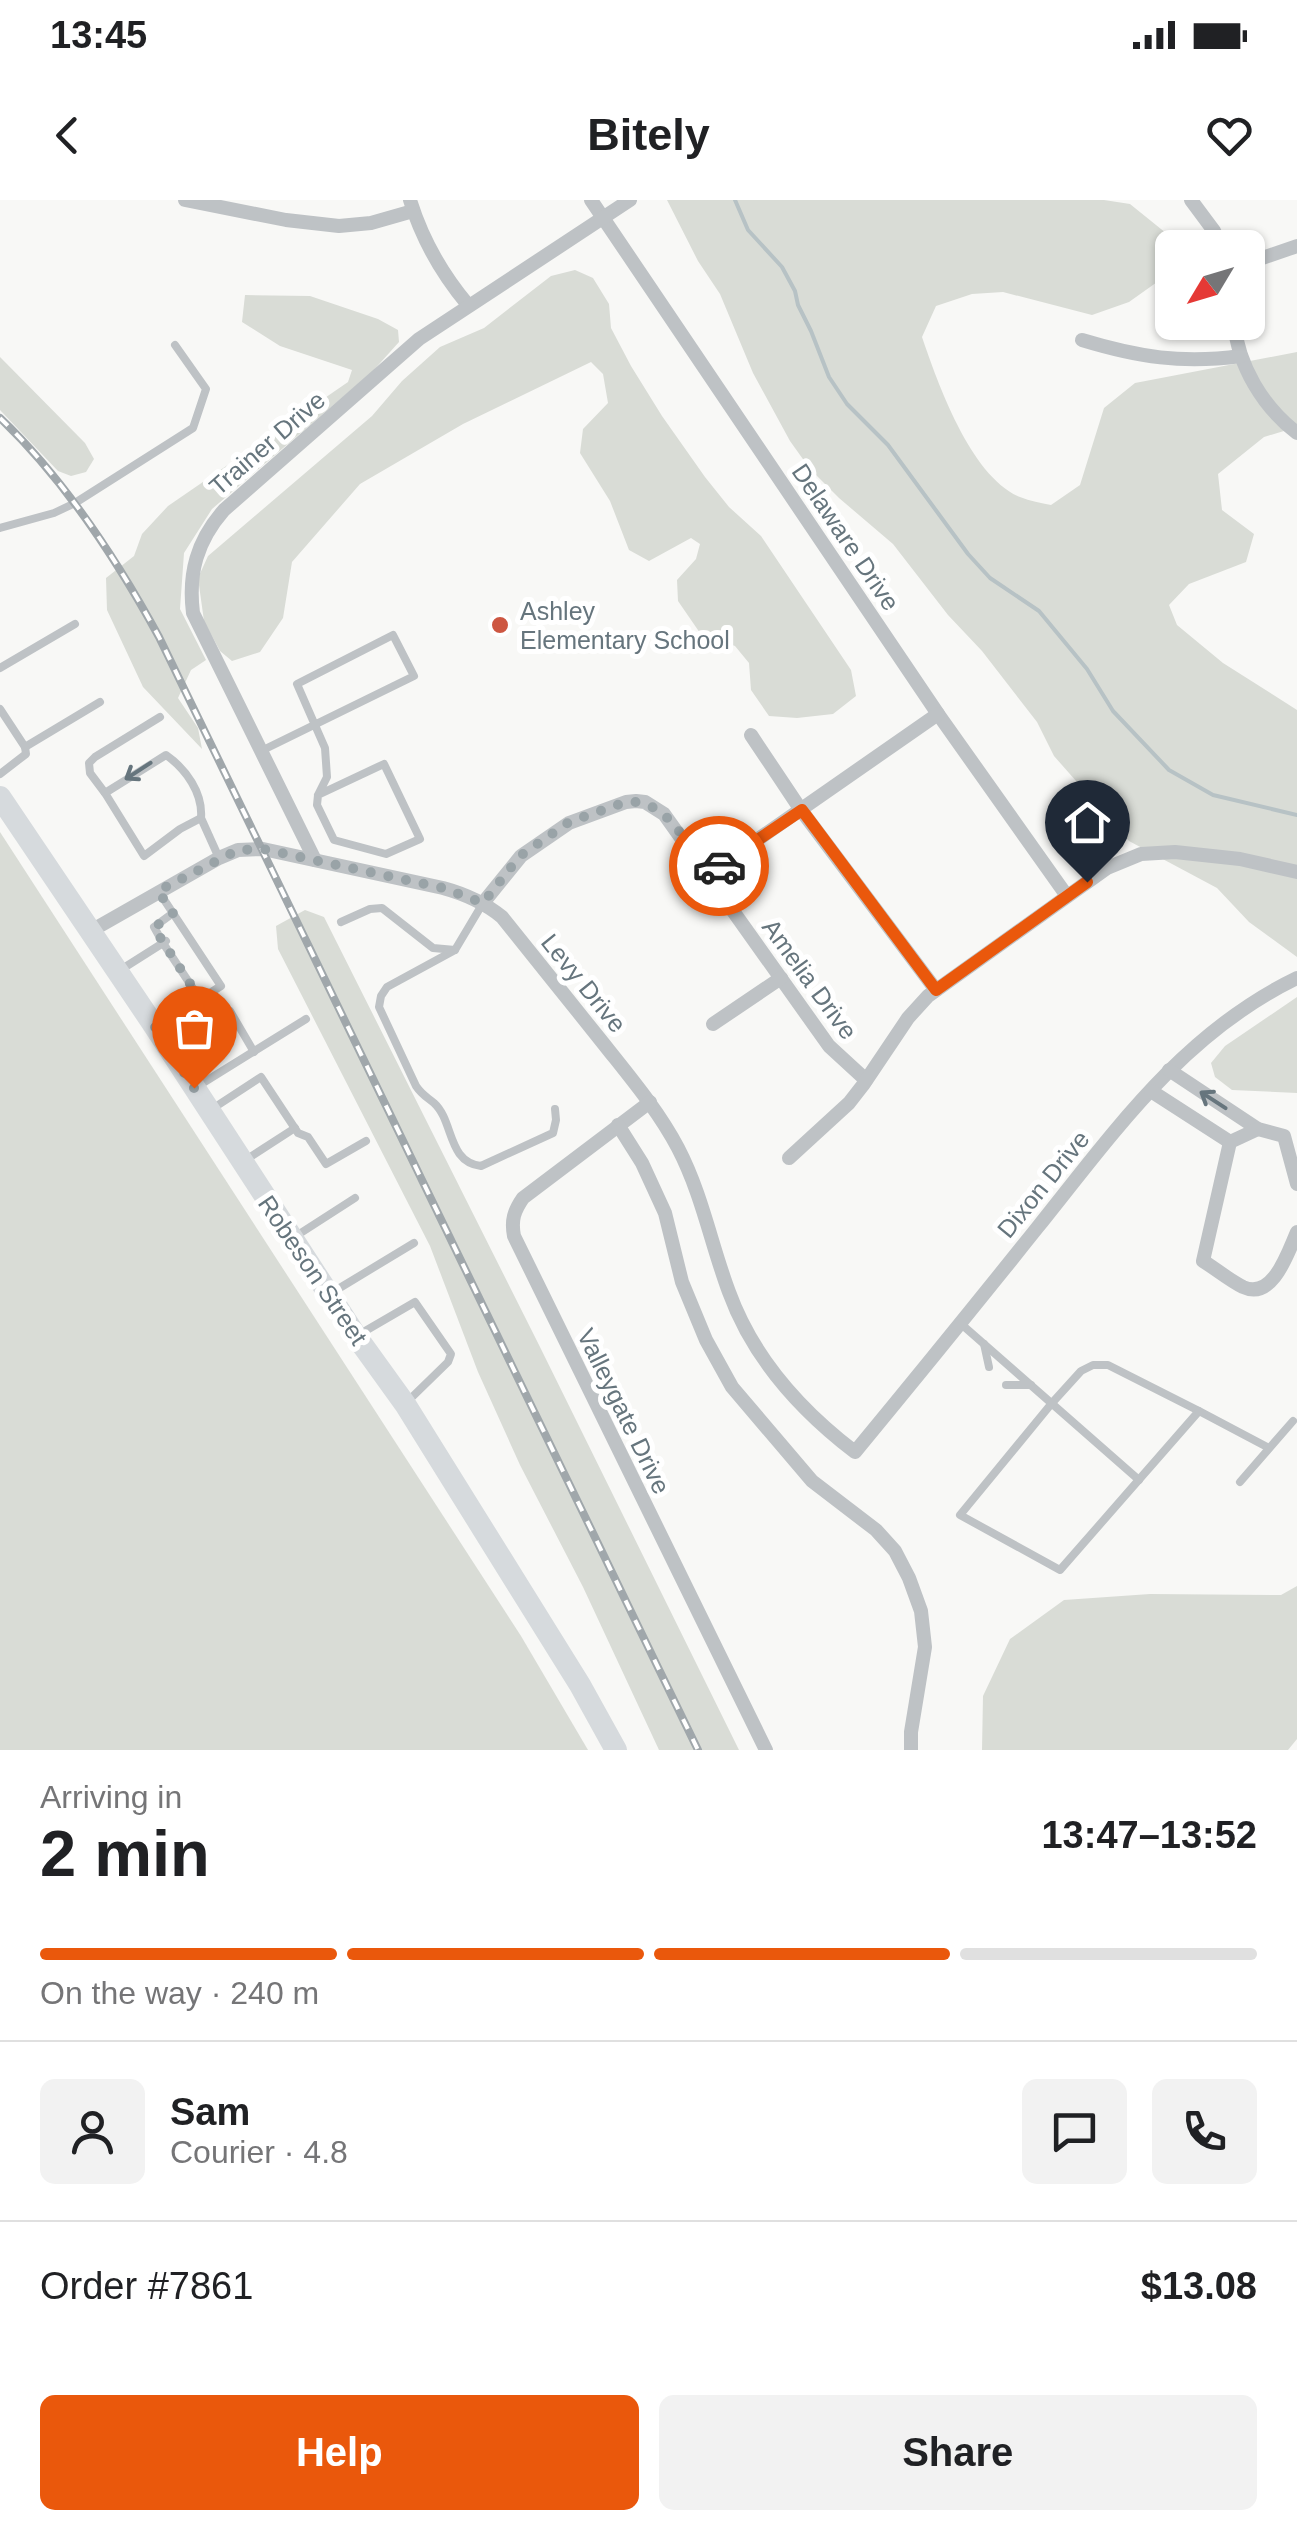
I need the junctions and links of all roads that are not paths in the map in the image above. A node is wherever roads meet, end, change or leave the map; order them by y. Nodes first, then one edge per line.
1 (185, 200) edge
2 (591, 200) edge
3 (630, 200) edge
4 (1191, 200) edge
5 (226, 204) edge
6 (412, 206) edge
7 (605, 218) junction
8 (1212, 230) edge
9 (1297, 246) edge
10 (1265, 256) edge
11 (468, 305) junction
12 (1082, 340) dead end
13 (1238, 340) edge
14 (175, 345) dead end
15 (1241, 356) junction
16 (1297, 434) edge
17 (0, 528) edge
18 (75, 624) dead end
19 (1, 666) edge
20 (100, 702) dead end
21 (0, 709) edge
22 (938, 714) junction
23 (160, 717) dead end
24 (316, 724) junction
25 (751, 735) dead end
26 (26, 748) junction
27 (261, 751) junction
28 (0, 774) edge
29 (105, 792) junction
30 (318, 794) junction
31 (0, 798) edge
32 (802, 810) junction
33 (201, 818) junction
34 (370, 850) junction
35 (219, 858) junction
36 (315, 860) junction
37 (362, 870) junction
38 (1297, 872) edge
39 (708, 874) junction
40 (158, 891) junction
41 (1067, 896) junction
42 (483, 903) junction
43 (173, 913) junction
44 (341, 922) dead end
45 (88, 932) junction
46 (164, 942) junction
47 (455, 950) junction
48 (118, 972) junction
49 (781, 978) junction
50 (1297, 978) edge
51 (936, 990) junction
52 (200, 999) junction
53 (306, 1019) dead end
54 (713, 1024) dead end
55 (155, 1027) junction
56 (170, 1051) junction
57 (254, 1052) junction
58 (1169, 1070) junction
59 (866, 1080) junction
60 (194, 1088) junction
61 (1151, 1090) junction
62 (650, 1102) junction
63 (555, 1109) dead end
64 (209, 1111) junction
65 (618, 1125) junction
66 (294, 1128) junction
67 (1258, 1129) junction
68 (366, 1141) dead end
69 (1230, 1142) junction
70 (789, 1158) dead end
71 (242, 1162) junction
72 (1297, 1184) edge
73 (355, 1198) dead end
74 (1297, 1232) edge
75 (292, 1239) junction
76 (414, 1243) dead end
77 (329, 1294) junction
78 (960, 1323) junction
79 (356, 1336) junction
80 (984, 1344) junction
81 (989, 1367) dead end
82 (1006, 1385) dead end
83 (1032, 1385) junction
84 (1052, 1403) junction
85 (405, 1404) junction
86 (1199, 1411) junction
87 (1293, 1420) dead end
88 (1269, 1448) junction
89 (855, 1452) joint
90 (1139, 1480) junction
91 (1240, 1482) dead end
92 (616, 1750) edge
93 (766, 1750) edge
94 (911, 1750) edge

1 - 5 street
2 - 7 street, Delaware Drive
3 - 7 street, Trainer Drive
4 - 8 street
5 - 6 street
6 - 11 street
7 - 11 street, Trainer Drive
7 - 22 street, Delaware Drive
9 - 10 street
11 - 27 street, Trainer Drive
12 - 15 street
13 - 15 street
14 - 17 lane
15 - 16 street
18 - 19 lane
20 - 26 lane
21 - 26 lane
22 - 32 street
22 - 41 street, Delaware Drive
23 - 29 lane
24 - 24 lane
24 - 27 lane
24 - 30 lane
25 - 32 street
26 - 28 lane
27 - 36 street, Trainer Drive
29 - 33 lane
33 -> 29 lane
30 - 34 lane
30 - 34 lane
31 - 45 main road, Robeson Street
32 - 39 street
32 - 51 street
33 - 35 lane
34 - 37 lane
35 - 36 street, Levy Drive
35 - 40 street, Levy Drive
36 - 37 street, Levy Drive
37 - 42 street, Levy Drive
38 - 41 street
39 - 42 street, Amelia Drive
39 - 49 street, Amelia Drive
40 - 43 lane
40 - 45 street, Levy Drive
41 - 51 street
42 - 47 lane, Amelia Drive
42 - 62 street, Levy Drive
43 - 46 lane
43 - 52 lane
44 - 47 lane
45 - 48 main road, Robeson Street
46 - 48 lane
46 - 52 lane
47 - 63 lane
48 - 55 main road, Robeson Street
49 - 54 street
49 - 59 street, Amelia Drive
50 - 58 street, Dixon Drive
51 - 59 street
52 - 55 lane
53 - 57 lane
55 - 56 main road, Robeson Street
56 - 57 lane
56 - 60 main road, Robeson Street
57 - 60 lane
58 - 61 street, Dixon Drive
67 -> 58 street
59 - 70 street
60 - 64 main road, Robeson Street
61 - 69 street
61 - 78 street, Dixon Drive
62 - 65 street, Valleygate Drive
62 - 89 street, Levy Drive
64 - 66 lane
64 - 71 main road, Robeson Street
65 - 93 street, Valleygate Drive
65 - 94 street
66 - 68 lane
66 - 71 lane
67 - 69 street
67 - 72 street
69 - 74 street
71 - 75 main road, Robeson Street
73 - 75 lane
75 - 77 main road, Robeson Street
76 - 77 lane
77 - 79 main road, Robeson Street
78 - 80 lane
78 - 89 street, Dixon Drive
79 - 85 main road, Robeson Street
79 - 85 lane
80 - 81 lane
80 - 83 lane
82 - 83 lane
83 - 84 lane
84 - 86 lane
84 - 90 lane
84 - 90 lane
85 - 92 main road, Robeson Street
86 - 88 lane
86 - 90 lane
87 - 88 lane
88 - 91 lane

